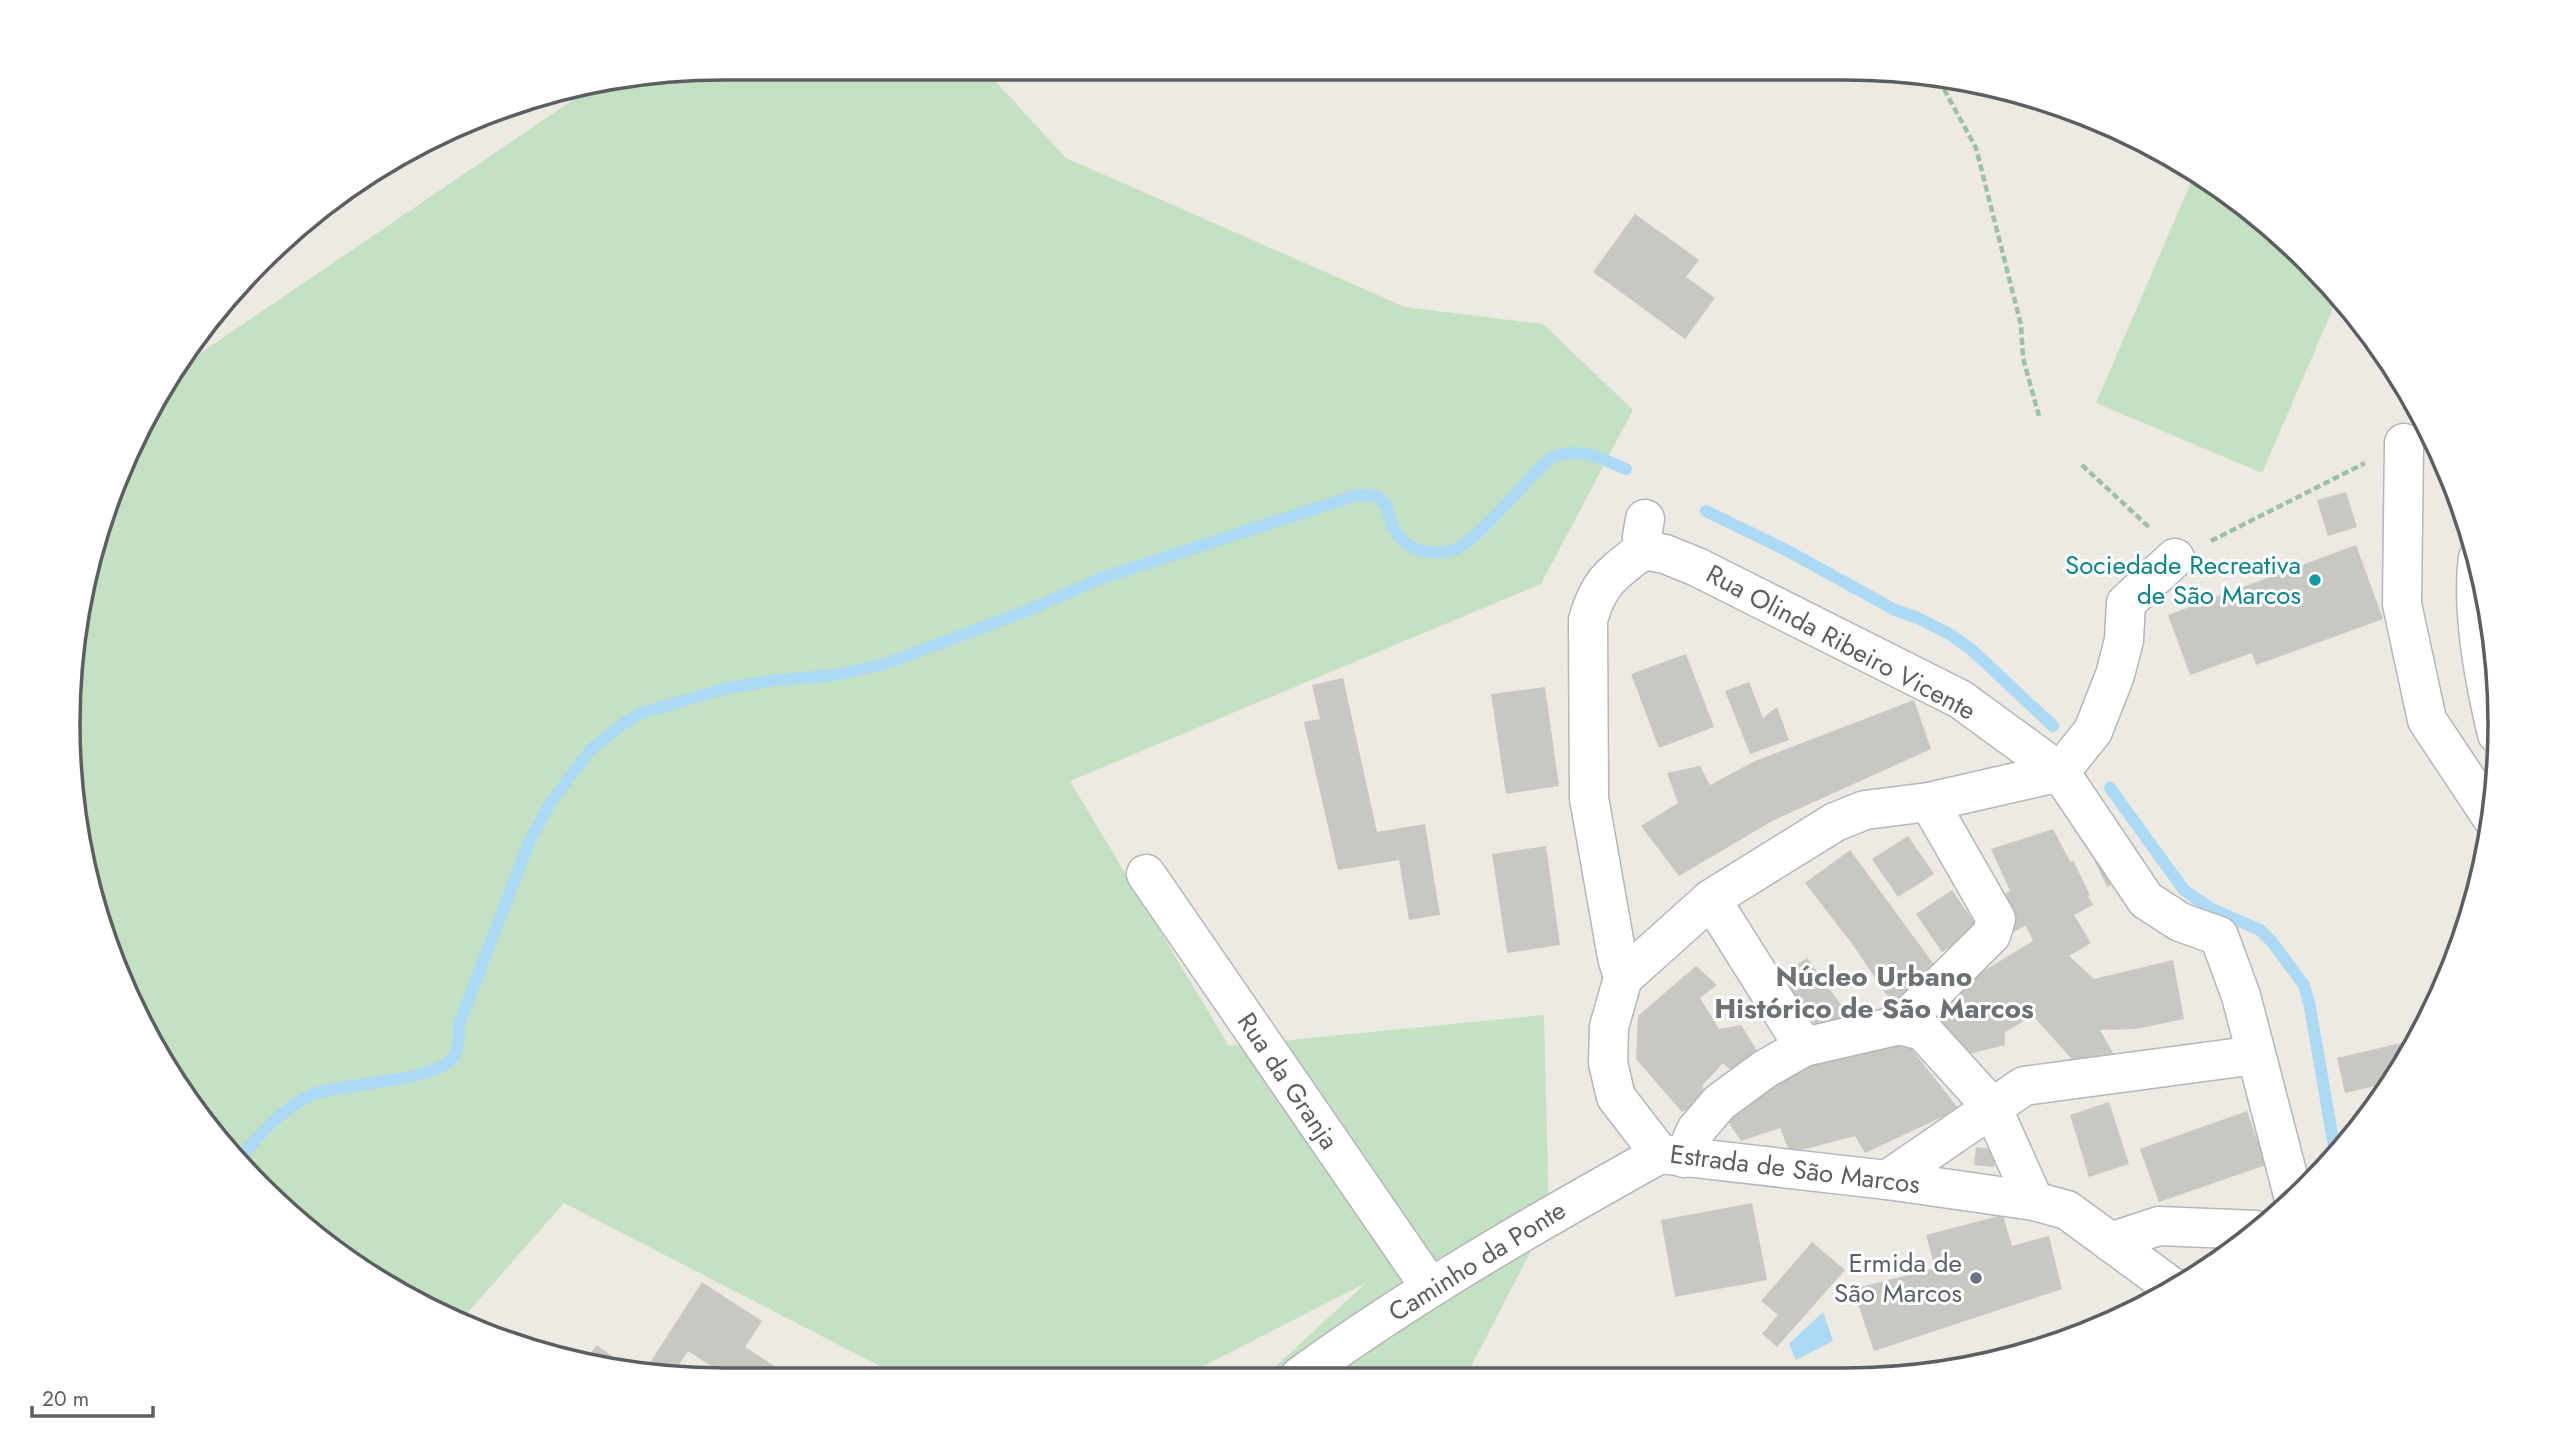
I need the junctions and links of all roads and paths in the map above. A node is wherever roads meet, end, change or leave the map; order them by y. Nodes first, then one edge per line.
1 (1944, 89) edge
2 (2039, 416) dead end
3 (2404, 443) joint
4 (2082, 465) dead end
5 (2175, 558) junction
6 (2478, 619) edge
7 (2486, 692) edge
8 (2060, 772) junction
9 (1929, 802) junction
10 (2482, 804) edge
11 (1146, 874) dead end
12 (1711, 899) junction
13 (1623, 978) junction
14 (1899, 1025) junction
15 (1804, 1047) junction
16 (2256, 1055) junction
17 (1992, 1107) junction
18 (1672, 1156) junction
19 (1887, 1180) junction
20 (2291, 1187) edge
21 (2034, 1201) junction
22 (2243, 1229) edge
23 (2110, 1242) junction
24 (2165, 1282) edge
25 (1430, 1287) junction
26 (1312, 1368) edge

1 - 2 path
3 - 5 path
3 - 10 street
4 - 5 path
5 - 8 street
6 - 7 street
8 - 9 street
8 - 13 street, Rua Olinda Ribeiro Vicente
8 - 16 street, Rua Olinda Ribeiro Vicente
9 - 12 street
9 - 14 street
11 - 25 street, Rua da Granja
12 - 13 street
12 - 15 street
13 - 18 street, Estrada de São Marcos
14 - 15 street
14 - 17 street
15 - 18 street
16 - 17 street
16 - 20 street, Rua Olinda Ribeiro Vicente
17 - 19 street
17 - 21 street
18 - 19 street, Estrada de São Marcos
18 - 25 street, Caminho da Ponte
19 - 21 street, Estrada de São Marcos
21 - 23 street, Estrada de São Marcos
22 - 23 street
23 - 24 street, Estrada de São Marcos
25 - 26 street, Caminho da Ponte

